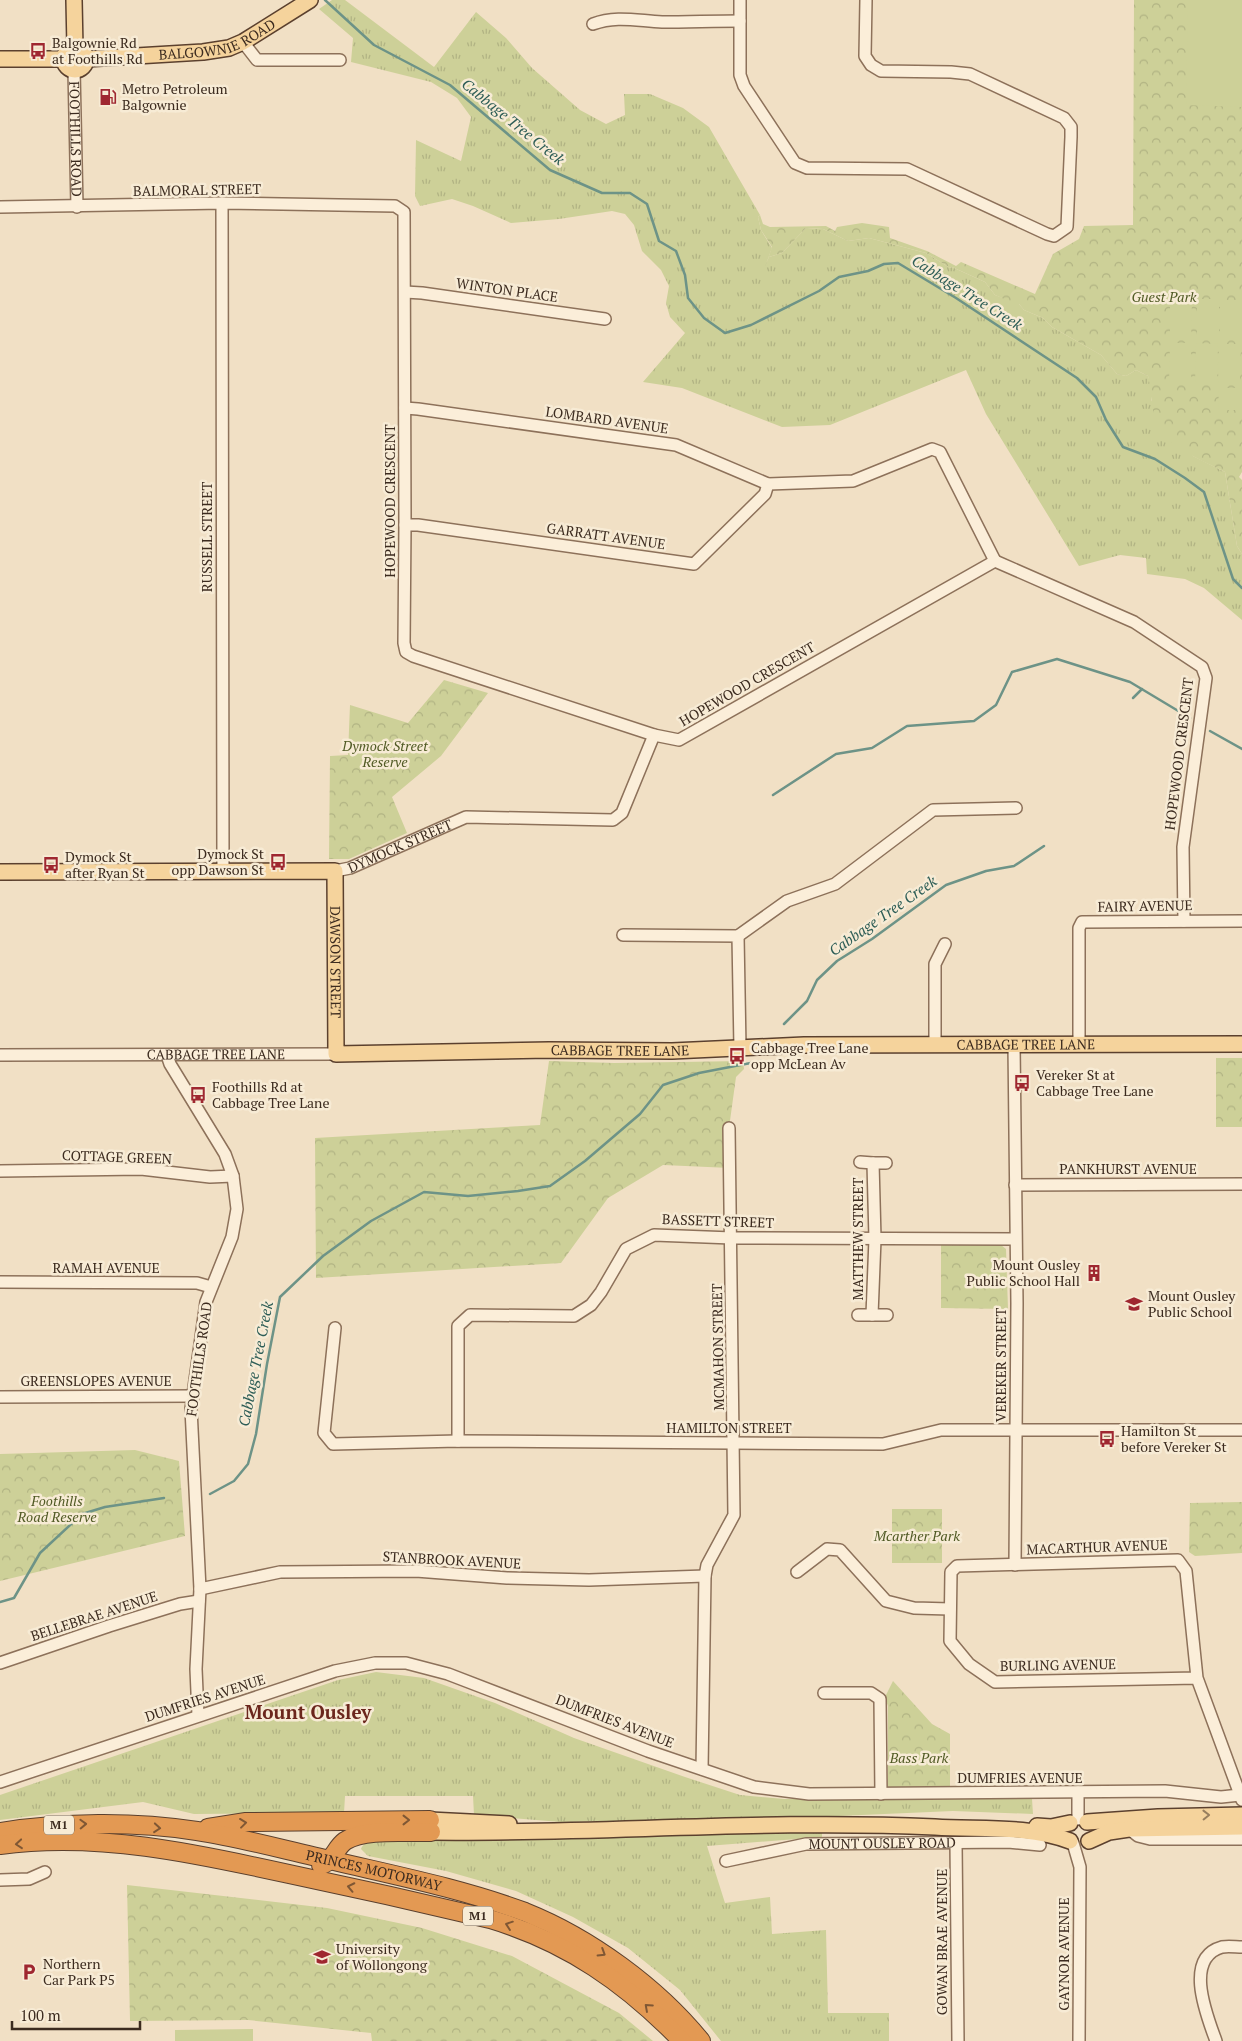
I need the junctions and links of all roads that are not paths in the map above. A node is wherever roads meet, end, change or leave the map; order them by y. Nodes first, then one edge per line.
1 (74, 0) edge
2 (310, 0) edge
3 (740, 0) edge
4 (866, 0) edge
5 (740, 21) junction
6 (593, 24) dead end
7 (242, 42) junction
8 (75, 48) junction
9 (0, 59) edge
10 (86, 59) junction
11 (340, 60) dead end
12 (69, 64) junction
13 (222, 203) junction
14 (395, 206) joint
15 (0, 207) edge
16 (77, 207) junction
17 (405, 292) junction
18 (605, 319) dead end
19 (405, 408) junction
20 (768, 484) junction
21 (405, 525) junction
22 (995, 561) junction
23 (654, 735) junction
24 (1016, 808) dead end
25 (335, 870) junction
26 (223, 871) junction
27 (0, 872) edge
28 (1242, 920) edge
29 (1184, 921) junction
30 (623, 936) dead end
31 (738, 936) junction
32 (945, 944) dead end
33 (1242, 1044) edge
34 (935, 1045) junction
35 (1014, 1045) junction
36 (1079, 1045) junction
37 (740, 1048) junction
38 (336, 1054) junction
39 (0, 1055) edge
40 (167, 1055) junction
41 (729, 1128) dead end
42 (860, 1162) dead end
43 (873, 1163) junction
44 (886, 1163) dead end
45 (0, 1171) edge
46 (233, 1176) junction
47 (1242, 1184) edge
48 (1015, 1185) junction
49 (732, 1238) junction
50 (875, 1239) junction
51 (1015, 1239) junction
52 (0, 1282) edge
53 (211, 1287) junction
54 (858, 1315) dead end
55 (872, 1315) junction
56 (888, 1316) dead end
57 (335, 1328) dead end
58 (192, 1396) junction
59 (0, 1397) edge
60 (1016, 1430) junction
61 (1242, 1430) edge
62 (458, 1441) junction
63 (734, 1443) junction
64 (1015, 1565) junction
65 (797, 1572) dead end
66 (705, 1576) junction
67 (199, 1595) junction
68 (950, 1609) junction
69 (0, 1663) edge
70 (1197, 1678) junction
71 (824, 1693) dead end
72 (198, 1716) junction
73 (702, 1769) junction
74 (0, 1782) edge
75 (1078, 1792) junction
76 (881, 1794) junction
77 (1241, 1798) edge
78 (1242, 1815) edge
79 (1078, 1821) junction
80 (430, 1826) junction
81 (896, 1826) junction
82 (1242, 1827) edge
83 (1129, 1829) junction
84 (195, 1831) junction
85 (0, 1832) edge
86 (1242, 1838) edge
87 (43, 1842) junction
88 (1080, 1842) junction
89 (956, 1843) junction
90 (0, 1845) edge
91 (1040, 1845) dead end
92 (330, 1860) junction
93 (726, 1861) dead end
94 (45, 1872) dead end
95 (0, 1880) edge
96 (560, 1928) junction
97 (1242, 1947) edge
98 (682, 2041) edge
99 (701, 2041) edge
100 (958, 2041) edge
101 (1079, 2041) edge
102 (1216, 2041) edge

1 - 8 main road
2 - 7 main road, BALGOWNIE ROAD
3 - 5 street
4 - 5 street
5 - 6 street
7 - 10 main road, BALGOWNIE ROAD
7 - 11 street
8 - 10 main road
8 - 12 main road
9 - 12 main road
10 - 12 main road
12 - 16 street, FOOTHILLS ROAD
13 - 14 street, BALMORAL STREET
13 - 16 street, BALMORAL STREET
13 - 26 street, RUSSELL STREET
14 - 17 street, HOPEWOOD CRESCENT
15 - 16 street, BALMORAL STREET
17 - 18 street, WINTON PLACE
17 - 19 street, HOPEWOOD CRESCENT
19 - 20 street, LOMBARD AVENUE
19 - 21 street, HOPEWOOD CRESCENT
20 - 21 street, GARRATT AVENUE
20 - 22 street, LOMBARD AVENUE
21 - 23 street, HOPEWOOD CRESCENT
22 - 23 street, HOPEWOOD CRESCENT
22 - 29 street, HOPEWOOD CRESCENT
23 - 25 street, DYMOCK STREET
24 - 31 street
25 - 26 main road, DYMOCK STREET
25 - 38 main road, DAWSON STREET
26 - 27 main road, DYMOCK STREET
28 - 29 street, FAIRY AVENUE
29 - 36 street, FAIRY AVENUE
30 - 31 street
31 - 37 street
32 - 34 street
33 - 36 main road, CABBAGE TREE LANE
34 - 35 main road, CABBAGE TREE LANE
34 - 37 main road, CABBAGE TREE LANE
35 - 36 main road, CABBAGE TREE LANE
35 - 48 street, VEREKER STREET
37 - 38 main road, CABBAGE TREE LANE
38 - 40 street, CABBAGE TREE LANE
39 - 40 street, CABBAGE TREE LANE
40 - 46 street, FOOTHILLS ROAD
41 - 49 street, MCMAHON STREET
42 - 43 street, MATTHEW STREET
43 - 44 street, MATTHEW STREET
43 - 50 street, MATTHEW STREET
45 - 46 street, COTTAGE GREEN
46 - 53 street, FOOTHILLS ROAD
47 - 48 street, PANKHURST AVENUE
48 - 51 street, VEREKER STREET
49 - 50 street, BASSETT STREET
49 - 62 street, BASSETT STREET
49 - 63 street, MCMAHON STREET
50 - 51 street, BASSETT STREET
50 - 55 street, MATTHEW STREET
51 - 60 street, VEREKER STREET
52 - 53 street, RAMAH AVENUE
53 - 58 street, FOOTHILLS ROAD
54 - 55 street, MATTHEW STREET
55 - 56 street, MATTHEW STREET
57 - 62 street, HAMILTON STREET
58 - 59 street, GREENSLOPES AVENUE
58 - 67 street, FOOTHILLS ROAD
60 - 61 street, HAMILTON STREET
60 - 63 street, HAMILTON STREET
60 - 64 street, VEREKER STREET
62 - 63 street, HAMILTON STREET
63 - 66 street, MCMAHON STREET
64 - 68 street, BURLING AVENUE
64 - 70 street, MACARTHUR AVENUE
65 - 68 street
66 - 67 street, STANBROOK AVENUE
66 - 73 street, MCMAHON STREET
67 - 69 street, BELLEBRAE AVENUE
67 - 72 street, FOOTHILLS ROAD
68 - 70 street, BURLING AVENUE
70 - 77 street
71 - 76 street
72 - 73 street, DUMFRIES AVENUE
72 - 74 street, DUMFRIES AVENUE
73 - 76 street, DUMFRIES AVENUE
75 - 76 street, DUMFRIES AVENUE
75 - 77 street, DUMFRIES AVENUE
75 - 79 street
79 -> 78 main road, MOUNT OUSLEY ROAD
79 - 81 main road, MOUNT OUSLEY ROAD
79 - 88 main road
79 - 88 main road
80 - 81 main road, MOUNT OUSLEY ROAD
84 -> 80 highway
80 - 92 highway
80 - 96 highway
81 - 88 main road, MOUNT OUSLEY ROAD
82 - 83 main road
83 - 86 street
83 - 88 main road
85 -> 84 highway, PRINCES MOTORWAY / M1
84 - 92 highway, PRINCES MOTORWAY / M1
87 -> 90 highway, PRINCES MOTORWAY / M1
87 - 92 highway
98 -> 87 highway, PRINCES MOTORWAY / M1
88 - 101 street, GAYNOR AVENUE
89 - 91 street, MOUNT OUSLEY ROAD
89 - 93 street, MOUNT OUSLEY ROAD
89 - 100 street, GOWAN BRAE AVENUE
92 - 96 highway, PRINCES MOTORWAY / M1
94 - 95 street
96 -> 99 highway, PRINCES MOTORWAY / M1
97 - 102 street

